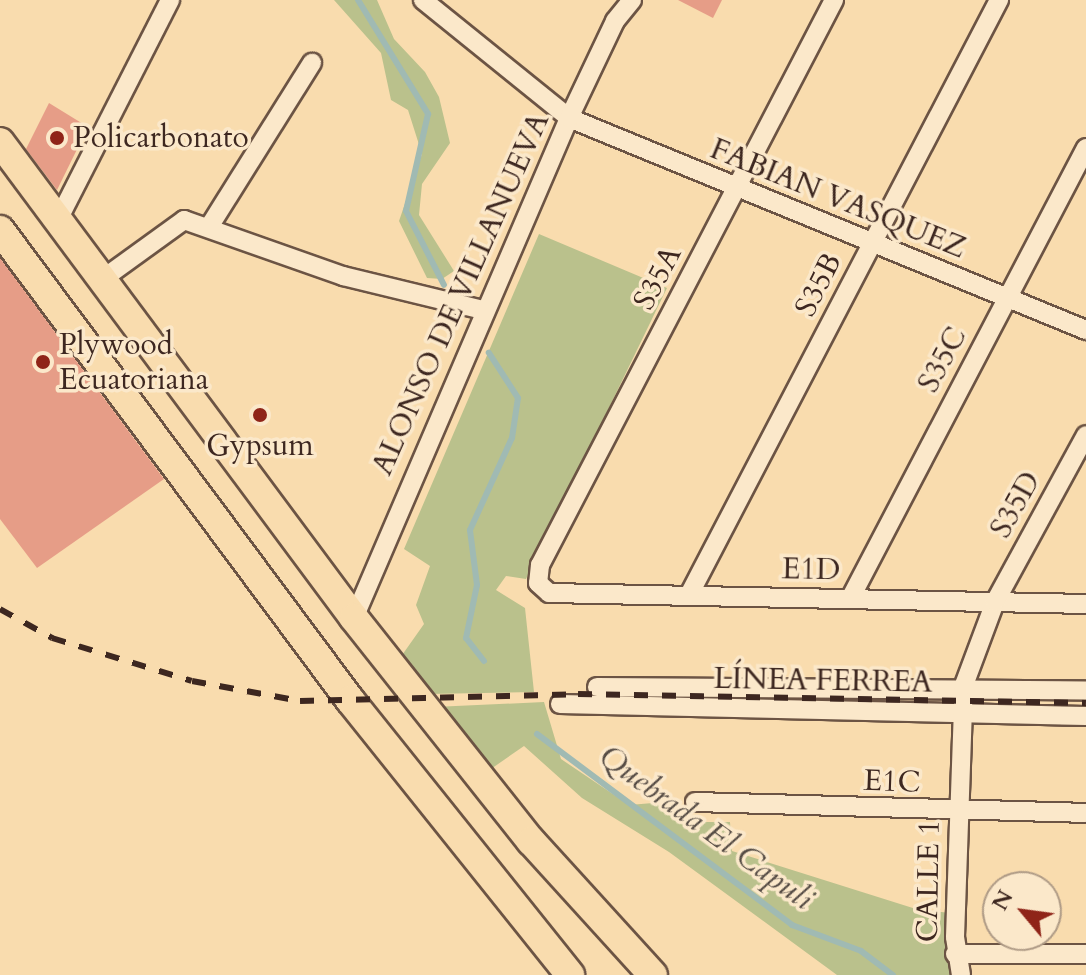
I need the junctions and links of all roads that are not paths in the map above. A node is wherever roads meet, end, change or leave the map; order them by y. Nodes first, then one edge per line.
1 (170, 0) edge
2 (423, 0) edge
3 (632, 0) edge
4 (834, 0) edge
5 (999, 0) edge
6 (312, 63) dead end
7 (569, 118) junction
8 (0, 142) edge
9 (1086, 148) edge
10 (737, 187) junction
11 (59, 218) junction
12 (209, 227) junction
13 (0, 230) edge
14 (873, 243) junction
15 (104, 278) junction
16 (1007, 298) junction
17 (482, 310) junction
18 (1086, 330) edge
19 (1086, 435) edge
20 (538, 583) joint
21 (689, 595) junction
22 (850, 599) junction
23 (995, 602) junction
24 (1086, 604) edge
25 (354, 618) junction
26 (964, 685) junction
27 (597, 687) dead end
28 (1086, 690) edge
29 (560, 704) dead end
30 (959, 712) junction
31 (1086, 716) edge
32 (695, 802) dead end
33 (958, 812) junction
34 (1086, 813) edge
35 (955, 954) junction
36 (1086, 954) edge
37 (570, 975) edge
38 (653, 975) edge
39 (961, 975) edge

1 - 11 street
2 - 7 street, FABIAN VASQUEZ
3 - 7 street, ALONSO DE VILLANUEVA
4 - 10 street, S35A
5 - 14 street, S35B
6 - 12 street
7 - 10 street, FABIAN VASQUEZ
7 - 17 street, ALONSO DE VILLANUEVA
8 - 11 main road
9 - 16 street, S35C
10 - 14 street, FABIAN VASQUEZ
10 - 20 street, S35A
11 - 15 main road
12 - 15 street
12 - 17 street
13 - 37 main road
14 - 16 street, FABIAN VASQUEZ
14 - 21 street, S35B
15 - 25 main road
16 - 18 street, FABIAN VASQUEZ
16 - 22 street, S35C
17 - 25 street, ALONSO DE VILLANUEVA
19 - 23 street, S35D
20 - 21 street, E1D
21 - 22 street, E1D
22 - 23 street, E1D
23 - 24 street, E1D
23 - 26 street, CALLE 1
25 - 38 main road
26 - 27 street, LÍNEA FERREA
26 - 28 street, LÍNEA FERREA
26 - 30 street, CALLE 1
29 - 30 street, LÍNEA FERREA
30 - 31 street, LÍNEA FERREA
30 - 33 street, CALLE 1
32 - 33 street, E1C
33 - 34 street, E1C
33 - 35 street, CALLE 1
35 - 36 street
35 - 39 street, CALLE 1

